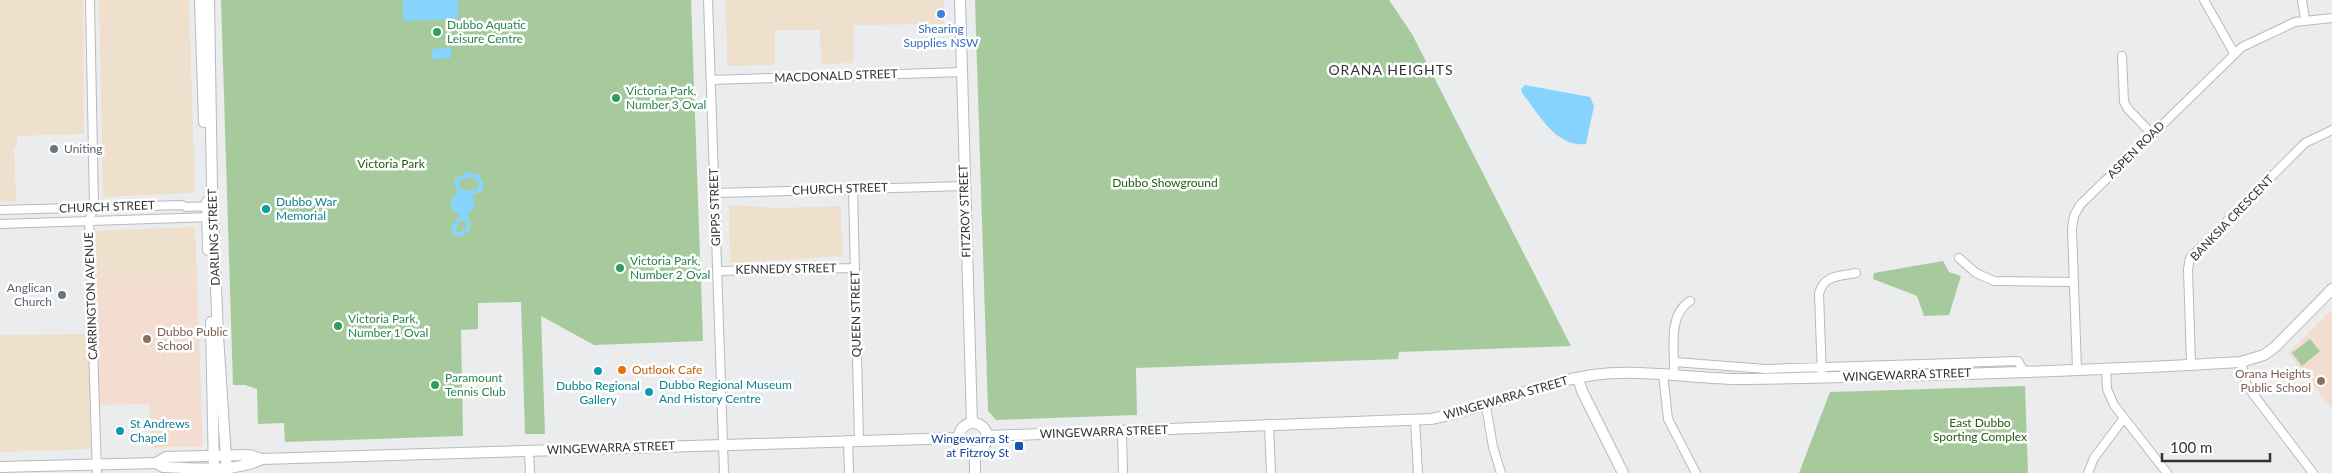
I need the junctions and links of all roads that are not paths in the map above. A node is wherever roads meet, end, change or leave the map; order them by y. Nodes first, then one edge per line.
1 (90, 0) edge
2 (200, 0) edge
3 (209, 0) edge
4 (708, 0) edge
5 (960, 0) edge
6 (2204, 0) edge
7 (2302, 0) edge
8 (2332, 18) edge
9 (2305, 20) junction
10 (2234, 53) junction
11 (2122, 56) dead end
12 (962, 72) junction
13 (711, 80) junction
14 (2332, 130) edge
15 (2152, 134) junction
16 (965, 186) junction
17 (853, 189) junction
18 (714, 193) junction
19 (94, 207) junction
20 (0, 210) edge
21 (211, 211) junction
22 (88, 221) junction
23 (0, 224) edge
24 (1959, 258) dead end
25 (855, 268) junction
26 (717, 271) junction
27 (1856, 273) dead end
28 (2074, 282) junction
29 (2332, 290) edge
30 (1690, 301) dead end
31 (1675, 362) junction
32 (2241, 362) junction
33 (2191, 364) junction
34 (2106, 368) junction
35 (2077, 369) junction
36 (1822, 372) junction
37 (1663, 374) junction
38 (1674, 374) junction
39 (1578, 378) junction
40 (1486, 406) junction
41 (2124, 418) junction
42 (1415, 420) junction
43 (972, 422) junction
44 (1269, 426) junction
45 (1122, 432) junction
46 (988, 436) junction
47 (959, 438) junction
48 (848, 440) junction
49 (859, 440) junction
50 (723, 445) junction
51 (529, 451) junction
52 (975, 451) junction
53 (214, 456) junction
54 (226, 456) junction
55 (262, 460) junction
56 (156, 463) junction
57 (0, 467) edge
58 (97, 469) edge
59 (214, 470) edge
60 (227, 470) edge
61 (530, 473) edge
62 (724, 473) edge
63 (849, 473) edge
64 (975, 473) edge
65 (1123, 473) edge
66 (1271, 473) edge
67 (1418, 473) edge
68 (1501, 473) edge
69 (1623, 473) edge
70 (1696, 473) edge
71 (2088, 473) edge
72 (2167, 473) edge
73 (2314, 473) edge

1 - 19 street, CARRINGTON AVENUE
2 - 21 street, DARLING STREET
3 - 21 street, DARLING STREET
4 - 13 street, GIPPS STREET
5 - 12 street, FITZROY STREET
6 - 10 street
7 - 9 street
8 - 9 street, ASPEN ROAD
9 - 10 street, ASPEN ROAD
10 - 15 street, ASPEN ROAD
11 - 15 street
12 - 13 street, MACDONALD STREET
12 - 16 street, FITZROY STREET
13 - 18 street, GIPPS STREET
14 - 33 street, BANKSIA CRESCENT
15 - 28 street, ASPEN ROAD
16 - 17 street, CHURCH STREET
16 - 43 street, FITZROY STREET
17 - 18 street, CHURCH STREET
17 - 25 street, QUEEN STREET
18 - 26 street, GIPPS STREET
19 - 20 street, CHURCH STREET
19 - 21 street, CHURCH STREET
19 - 22 street, CARRINGTON AVENUE
21 - 22 street, CHURCH STREET
21 - 53 street, DARLING STREET
21 - 54 street, DARLING STREET
22 - 23 street, CHURCH STREET
22 - 58 street, CARRINGTON AVENUE
24 - 28 street
25 - 26 street, KENNEDY STREET
25 - 49 street, QUEEN STREET
26 - 50 street, GIPPS STREET
27 - 36 street
28 - 35 street, ASPEN ROAD
29 - 32 street, WINGEWARRA STREET
30 - 31 street
31 - 36 street, WINGEWARRA STREET
31 - 38 street
32 - 33 street, WINGEWARRA STREET
32 - 73 street
33 - 34 street, WINGEWARRA STREET
34 - 35 street, WINGEWARRA STREET
34 - 41 street
35 - 36 street, WINGEWARRA STREET
36 - 38 street, WINGEWARRA STREET
37 - 38 street, WINGEWARRA STREET
37 - 39 street, WINGEWARRA STREET
37 - 70 street
39 - 40 street, WINGEWARRA STREET
39 - 69 street
40 - 42 street, WINGEWARRA STREET
40 - 68 street
41 - 71 street
41 - 72 street
42 - 44 street, WINGEWARRA STREET
42 - 67 street
43 - 46 street
43 - 47 street
44 - 45 street, WINGEWARRA STREET
44 - 66 street
45 - 46 street, WINGEWARRA STREET
45 - 65 street
46 - 52 street
47 - 49 street, WINGEWARRA STREET
47 - 52 street
48 - 49 street, WINGEWARRA STREET
48 - 50 street, WINGEWARRA STREET
48 - 63 street
50 - 51 street, WINGEWARRA STREET
50 - 62 street, GIPPS STREET
51 - 55 street, WINGEWARRA STREET
51 - 61 street
52 - 64 street
53 - 54 street, WINGEWARRA STREET
53 - 56 street, WINGEWARRA STREET
53 - 59 street, DARLING STREET
54 - 55 street, WINGEWARRA STREET
54 - 60 street, DARLING STREET
55 - 60 street, WINGEWARRA STREET
56 - 58 street, WINGEWARRA STREET
56 - 59 street, WINGEWARRA STREET
57 - 58 street, WINGEWARRA STREET
59 - 60 street, WINGEWARRA STREET

